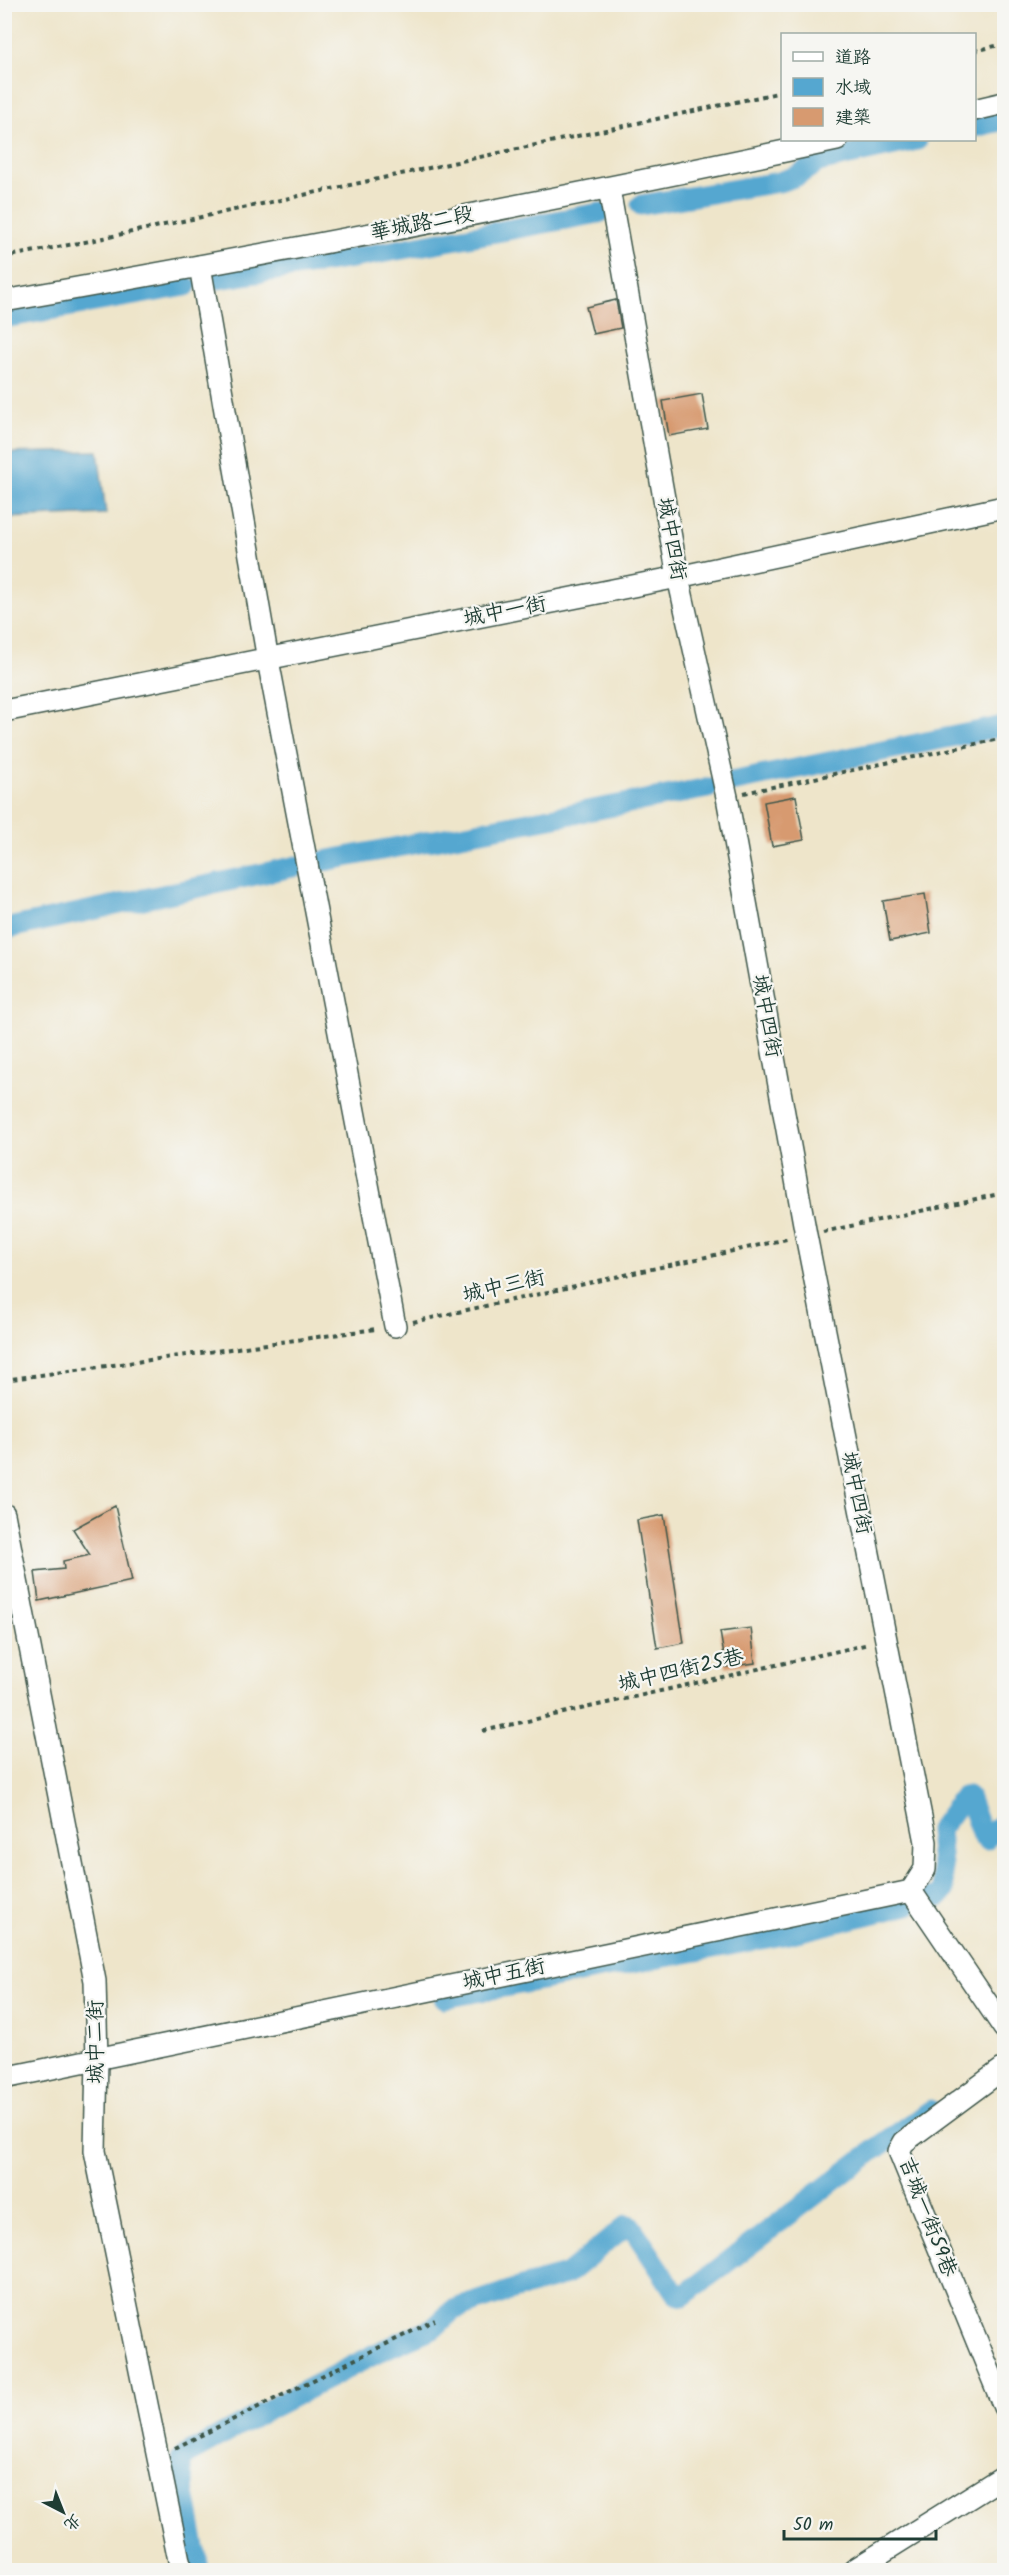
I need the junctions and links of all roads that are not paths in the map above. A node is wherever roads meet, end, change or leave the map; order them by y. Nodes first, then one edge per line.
1 (1005, 103) edge
2 (976, 110) edge
3 (832, 141) edge
4 (609, 189) junction
5 (200, 267) junction
6 (4, 301) edge
7 (1005, 507) edge
8 (678, 577) junction
9 (268, 660) junction
10 (4, 711) edge
11 (396, 1326) road end
12 (4, 1514) edge
13 (911, 1891) junction
14 (1005, 2028) edge
15 (97, 2059) junction
16 (1005, 2068) edge
17 (4, 2078) edge
18 (1005, 2407) edge
19 (1005, 2476) edge
20 (182, 2571) edge
21 (854, 2571) edge

1 - 2 street
3 - 4 street, 華城路二段
4 - 5 street, 華城路二段
4 - 8 street, 城中四街
5 - 6 street, 華城路二段
5 - 9 street
7 - 8 street, 城中一街
8 - 9 street, 城中一街
8 - 13 street, 城中四街
9 - 10 street, 城中一街
9 - 11 street
12 - 15 street, 城中二街
13 - 14 street
13 - 15 street, 城中五街
15 - 17 street, 城中五街
15 - 20 street, 城中二街
16 - 18 street, 吉城一街59巷
19 - 21 street

